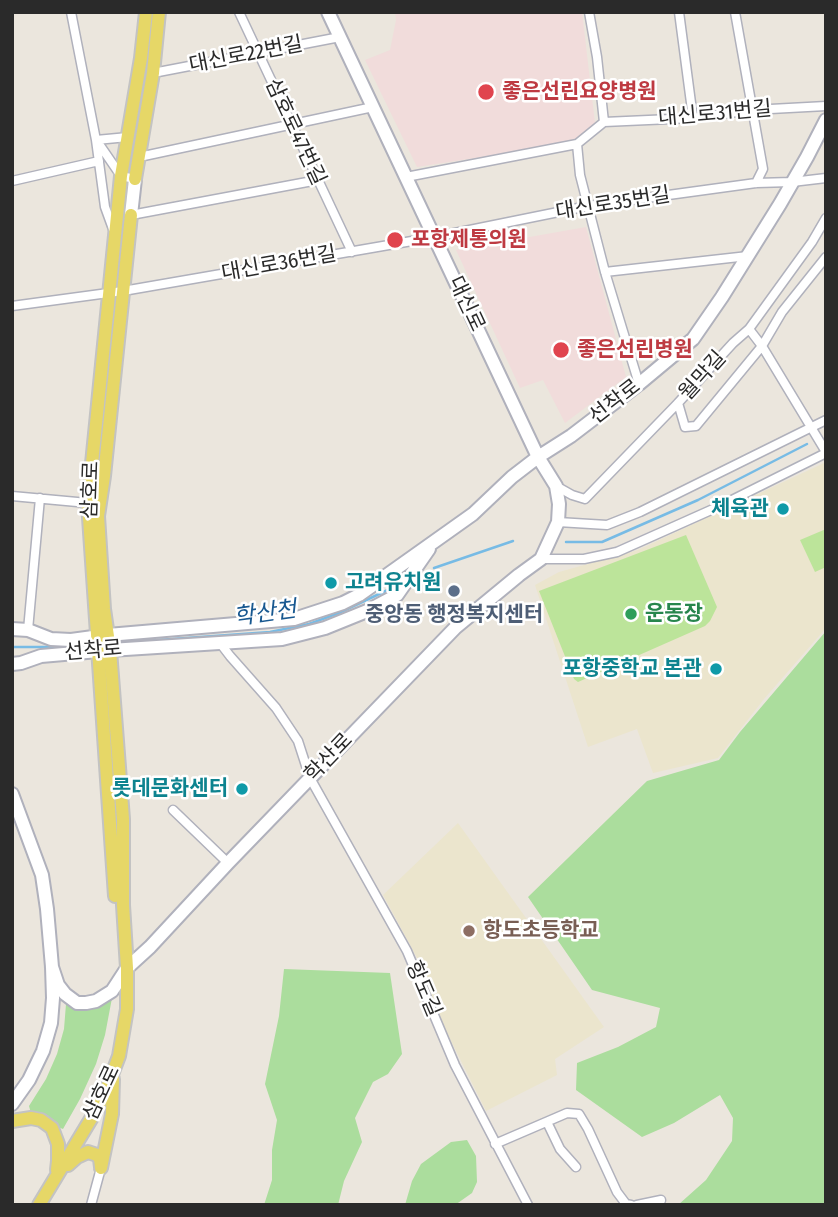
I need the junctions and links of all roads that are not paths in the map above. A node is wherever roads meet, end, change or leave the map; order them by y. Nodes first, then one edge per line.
1 (71, 12) edge
2 (146, 12) edge
3 (159, 12) edge
4 (239, 12) edge
5 (328, 12) edge
6 (589, 12) edge
7 (679, 12) edge
8 (736, 12) edge
9 (340, 37) junction
10 (258, 53) junction
11 (153, 73) junction
12 (826, 106) edge
13 (373, 107) junction
14 (752, 110) junction
15 (693, 118) junction
16 (826, 120) edge
17 (604, 122) junction
18 (291, 124) junction
19 (128, 137) junction
20 (96, 140) junction
21 (577, 145) junction
22 (139, 157) junction
23 (99, 161) junction
24 (121, 176) junction
25 (406, 177) junction
26 (826, 178) edge
27 (135, 179) junction
28 (318, 180) junction
29 (12, 181) edge
30 (792, 182) junction
31 (756, 183) junction
32 (588, 206) junction
33 (131, 215) junction
34 (826, 218) edge
35 (116, 234) junction
36 (435, 237) junction
37 (812, 242) junction
38 (352, 252) junction
39 (748, 256) junction
40 (826, 256) edge
41 (605, 272) junction
42 (123, 291) junction
43 (109, 292) junction
44 (12, 306) edge
45 (749, 329) junction
46 (762, 346) junction
47 (639, 384) junction
48 (678, 403) junction
49 (826, 419) edge
50 (810, 428) junction
51 (826, 453) edge
52 (538, 457) junction
53 (556, 485) junction
54 (12, 496) edge
55 (40, 499) junction
56 (88, 503) junction
57 (558, 522) junction
58 (433, 543) junction
59 (541, 559) junction
60 (12, 629) edge
61 (28, 630) junction
62 (103, 636) junction
63 (220, 643) junction
64 (104, 650) junction
65 (15, 667) edge
66 (310, 778) junction
67 (12, 794) edge
68 (173, 810) dead end
69 (228, 863) junction
70 (52, 967) junction
71 (127, 968) junction
72 (114, 1073) junction
73 (12, 1104) edge
74 (12, 1121) edge
75 (547, 1122) junction
76 (495, 1144) junction
77 (576, 1167) dead end
78 (101, 1168) junction
79 (55, 1178) junction
80 (661, 1200) dead end
81 (39, 1205) edge
82 (91, 1205) edge
83 (528, 1205) edge
84 (631, 1205) edge
85 (637, 1205) edge

1 - 20 street
2 - 19 main road, 삼호로
3 - 11 main road, 삼호로
4 - 10 street, 삼호로47번길
5 - 9 street, 대신로
6 - 17 street
7 - 15 street
8 - 14 street
9 - 10 street, 대신로22번길
9 - 13 street, 대신로
10 - 11 street, 대신로22번길
10 - 18 street, 삼호로47번길
11 - 22 main road, 삼호로
12 - 14 street, 대신로31번길
13 - 18 street
13 - 25 street, 대신로
14 - 15 street, 대신로31번길
14 - 31 street
15 - 17 street, 대신로31번길
16 - 30 street, 선착로
17 - 21 street
18 - 22 street
18 - 28 street, 삼호로47번길
19 - 20 street
19 - 24 main road, 삼호로
20 - 23 street
20 - 24 street
21 - 25 street
21 - 32 street
22 - 27 main road, 삼호로
23 - 29 street
23 - 35 street
24 - 27 street
24 - 35 main road, 삼호로
25 - 36 street, 대신로
26 - 30 street, 대신로35번길
27 - 33 street, 삼호로
28 - 33 street
28 - 38 street, 삼호로47번길
30 - 31 street, 대신로35번길
30 - 39 street, 선착로
31 - 32 street, 대신로35번길
32 - 36 street, 대신로35번길
32 - 41 street
33 - 42 main road, 삼호로
34 - 37 street, 월막길
35 - 43 main road, 삼호로
36 - 38 street, 대신로36번길
36 - 52 street, 대신로
37 - 40 street
37 - 45 street, 월막길
38 - 42 street, 대신로36번길
39 - 41 street
39 - 47 street, 선착로
40 - 46 street
41 - 47 street
42 - 43 street, 대신로36번길
42 - 62 main road, 삼호로
43 - 44 street, 대신로36번길
43 - 56 main road, 삼호로
45 - 46 street
45 - 48 street, 월막길
46 - 48 street
46 - 50 street
47 - 52 street, 선착로
48 - 53 street, 월막길
49 - 50 street
50 - 51 street
50 - 57 street
51 - 59 street
52 - 53 street, 대신로
52 - 58 street, 선착로
53 - 57 street, 대신로
54 - 55 street
55 - 56 street
55 - 61 street
56 - 62 main road, 삼호로
57 - 59 street, 학산로
58 - 62 street, 선착로
58 - 63 street, 선착로
59 - 66 street, 학산로
60 - 61 street, 선착로
61 - 62 street, 선착로
62 - 64 main road, 삼호로
63 - 64 street, 선착로
63 - 66 street, 항도길
64 - 65 street, 선착로
64 - 71 main road, 삼호로
66 - 69 street, 학산로
66 - 76 street, 항도길
67 - 70 street
68 - 69 street
69 - 71 street, 학산로
70 - 71 street, 학산로
70 - 73 street
71 - 72 main road, 삼호로
72 - 78 main road
72 - 79 main road, 삼호로
74 - 79 main road
75 - 76 street
75 - 77 street
75 - 84 street
76 - 83 street, 항도길
78 - 79 main road
78 - 82 street
79 - 81 main road, 삼호로
80 - 85 street

